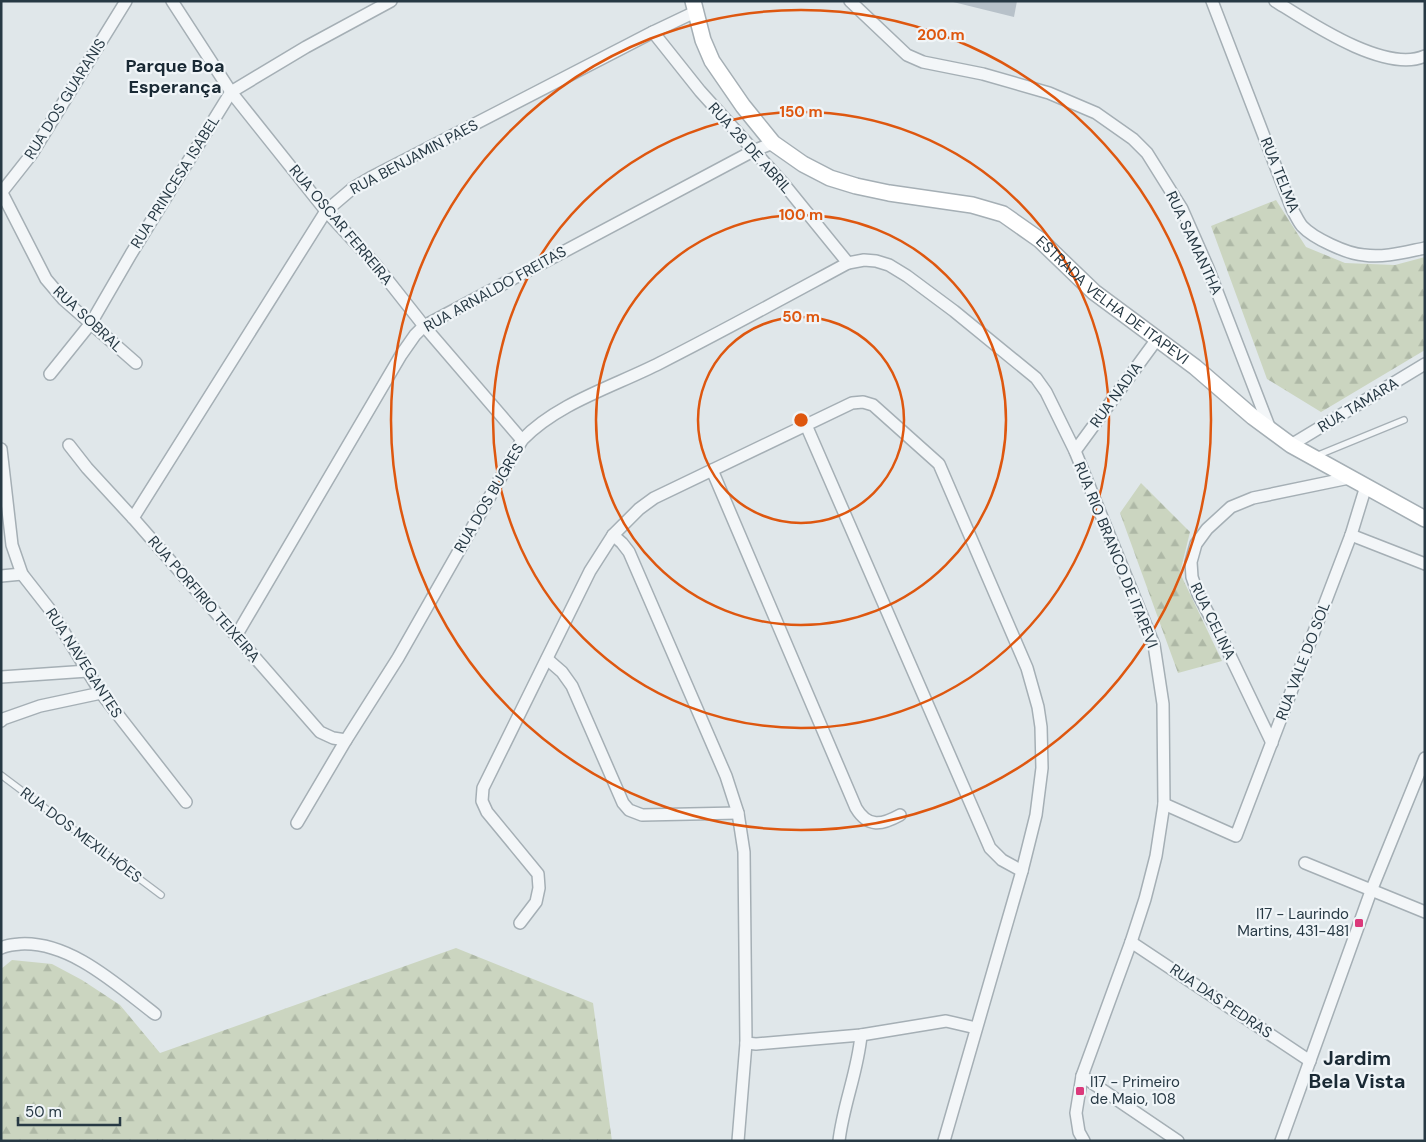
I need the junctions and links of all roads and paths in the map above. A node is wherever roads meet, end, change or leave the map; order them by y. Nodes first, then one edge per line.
1 (126, 1) edge
2 (172, 1) edge
3 (391, 1) edge
4 (850, 1) edge
5 (1212, 1) edge
6 (1274, 1) edge
7 (694, 7) edge
8 (653, 32) junction
9 (1425, 56) edge
10 (231, 92) junction
11 (774, 144) junction
12 (753, 151) junction
13 (2, 193) edge
14 (326, 211) junction
15 (1425, 248) edge
16 (848, 263) junction
17 (91, 324) junction
18 (424, 326) junction
19 (1157, 339) junction
20 (136, 363) dead end
21 (1425, 364) edge
22 (50, 374) dead end
23 (1404, 420) dead end
24 (806, 425) junction
25 (1270, 431) junction
26 (522, 440) junction
27 (69, 445) dead end
28 (1291, 445) junction
29 (1, 450) edge
30 (1075, 451) junction
31 (1313, 457) junction
32 (712, 470) junction
33 (1349, 478) junction
34 (1366, 486) junction
35 (133, 518) junction
36 (1425, 518) edge
37 (1351, 534) junction
38 (612, 535) junction
39 (1425, 564) edge
40 (22, 574) junction
41 (1, 576) edge
42 (236, 636) junction
43 (547, 659) junction
44 (88, 670) junction
45 (1, 676) edge
46 (101, 693) junction
47 (1, 721) edge
48 (346, 740) junction
49 (1272, 743) junction
50 (1425, 758) edge
51 (1, 775) edge
52 (186, 802) dead end
53 (1164, 804) junction
54 (738, 813) junction
55 (900, 815) dead end
56 (297, 823) dead end
57 (1305, 863) dead end
58 (1022, 870) junction
59 (1371, 891) junction
60 (161, 895) dead end
61 (1425, 912) edge
62 (520, 923) dead end
63 (1132, 942) junction
64 (1, 948) edge
65 (155, 1014) dead end
66 (976, 1028) junction
67 (861, 1035) junction
68 (746, 1043) junction
69 (1310, 1061) junction
70 (1082, 1076) junction
71 (738, 1141) edge
72 (839, 1141) edge
73 (944, 1141) edge
74 (1084, 1141) edge
75 (1178, 1141) edge
76 (1281, 1141) edge

1 - 13 street, RUA DOS GUARANIS
2 - 10 street, RUA OSCAR FERREIRA
3 - 10 street, RUA PRINCESA ISABEL
4 - 25 street, RUA SAMANTHA
5 - 15 street, RUA TELMA
6 - 9 street
7 - 8 street, RUA BENJAMIN PAES
7 - 11 street, ESTRADA VELHA DE ITAPEVI
8 - 12 street, RUA 28 DE ABRIL
8 - 14 street, RUA BENJAMIN PAES
10 - 14 street, RUA OSCAR FERREIRA
10 - 17 street, RUA PRINCESA ISABEL
11 - 12 street, RUA ARNALDO FREITAS
11 - 19 street, ESTRADA VELHA DE ITAPEVI
12 - 16 street, RUA 28 DE ABRIL
12 - 18 street, RUA ARNALDO FREITAS
13 - 17 street, RUA SOBRAL
14 - 18 street, RUA OSCAR FERREIRA
14 - 35 street, RUA BENJAMIN PAES
16 - 26 street, RUA DOS BUGRES
16 - 30 street, RUA RIO BRANCO DE ITAPEVI
17 - 20 street, RUA SOBRAL
17 - 22 street, RUA PRINCESA ISABEL
18 - 26 street, RUA OSCAR FERREIRA
18 - 42 street, RUA ARNALDO FREITAS
19 - 25 street, ESTRADA VELHA DE ITAPEVI
19 - 30 street, RUA NADIA
21 - 28 street, RUA TAMARA
23 - 31 lane
24 - 32 street
24 - 58 street
24 - 58 street
25 - 28 street, ESTRADA VELHA DE ITAPEVI
26 - 48 street, RUA DOS BUGRES
27 - 35 street, RUA PORFIRIO TEIXEIRA
28 - 31 street, ESTRADA VELHA DE ITAPEVI
29 - 40 street, RUA NAVEGANTES
30 - 53 street, RUA RIO BRANCO DE ITAPEVI
31 - 33 street, ESTRADA VELHA DE ITAPEVI
32 - 38 street
32 - 55 street
33 - 34 street, ESTRADA VELHA DE ITAPEVI
33 - 49 street, RUA CELINA
34 - 36 street, ESTRADA VELHA DE ITAPEVI
34 - 37 street, RUA VALE DO SOL
35 - 42 street, RUA PORFIRIO TEIXEIRA
37 - 39 street
37 - 49 street, RUA VALE DO SOL
38 - 43 street
38 - 54 street
40 - 41 street
40 - 44 street, RUA NAVEGANTES
42 - 48 street, RUA PORFIRIO TEIXEIRA
43 - 54 street
43 - 62 street
44 - 45 street
44 - 46 street, RUA NAVEGANTES
46 - 47 street
46 - 52 street, RUA NAVEGANTES
48 - 56 street, RUA DOS BUGRES
49 - 53 street, RUA VALE DO SOL
50 - 59 street
51 - 60 lane, RUA DOS MEXILHÕES
53 - 63 street, RUA RIO BRANCO DE ITAPEVI
54 - 68 street
57 - 59 street
58 - 66 street
59 - 61 street
59 - 69 street
63 - 69 street, RUA DAS PEDRAS
63 - 70 street, RUA RIO BRANCO DE ITAPEVI
64 - 65 street
66 - 67 street
66 - 73 street
67 - 68 street
67 - 72 street
68 - 71 street
69 - 76 street
70 - 74 street, RUA RIO BRANCO DE ITAPEVI
70 - 75 street

